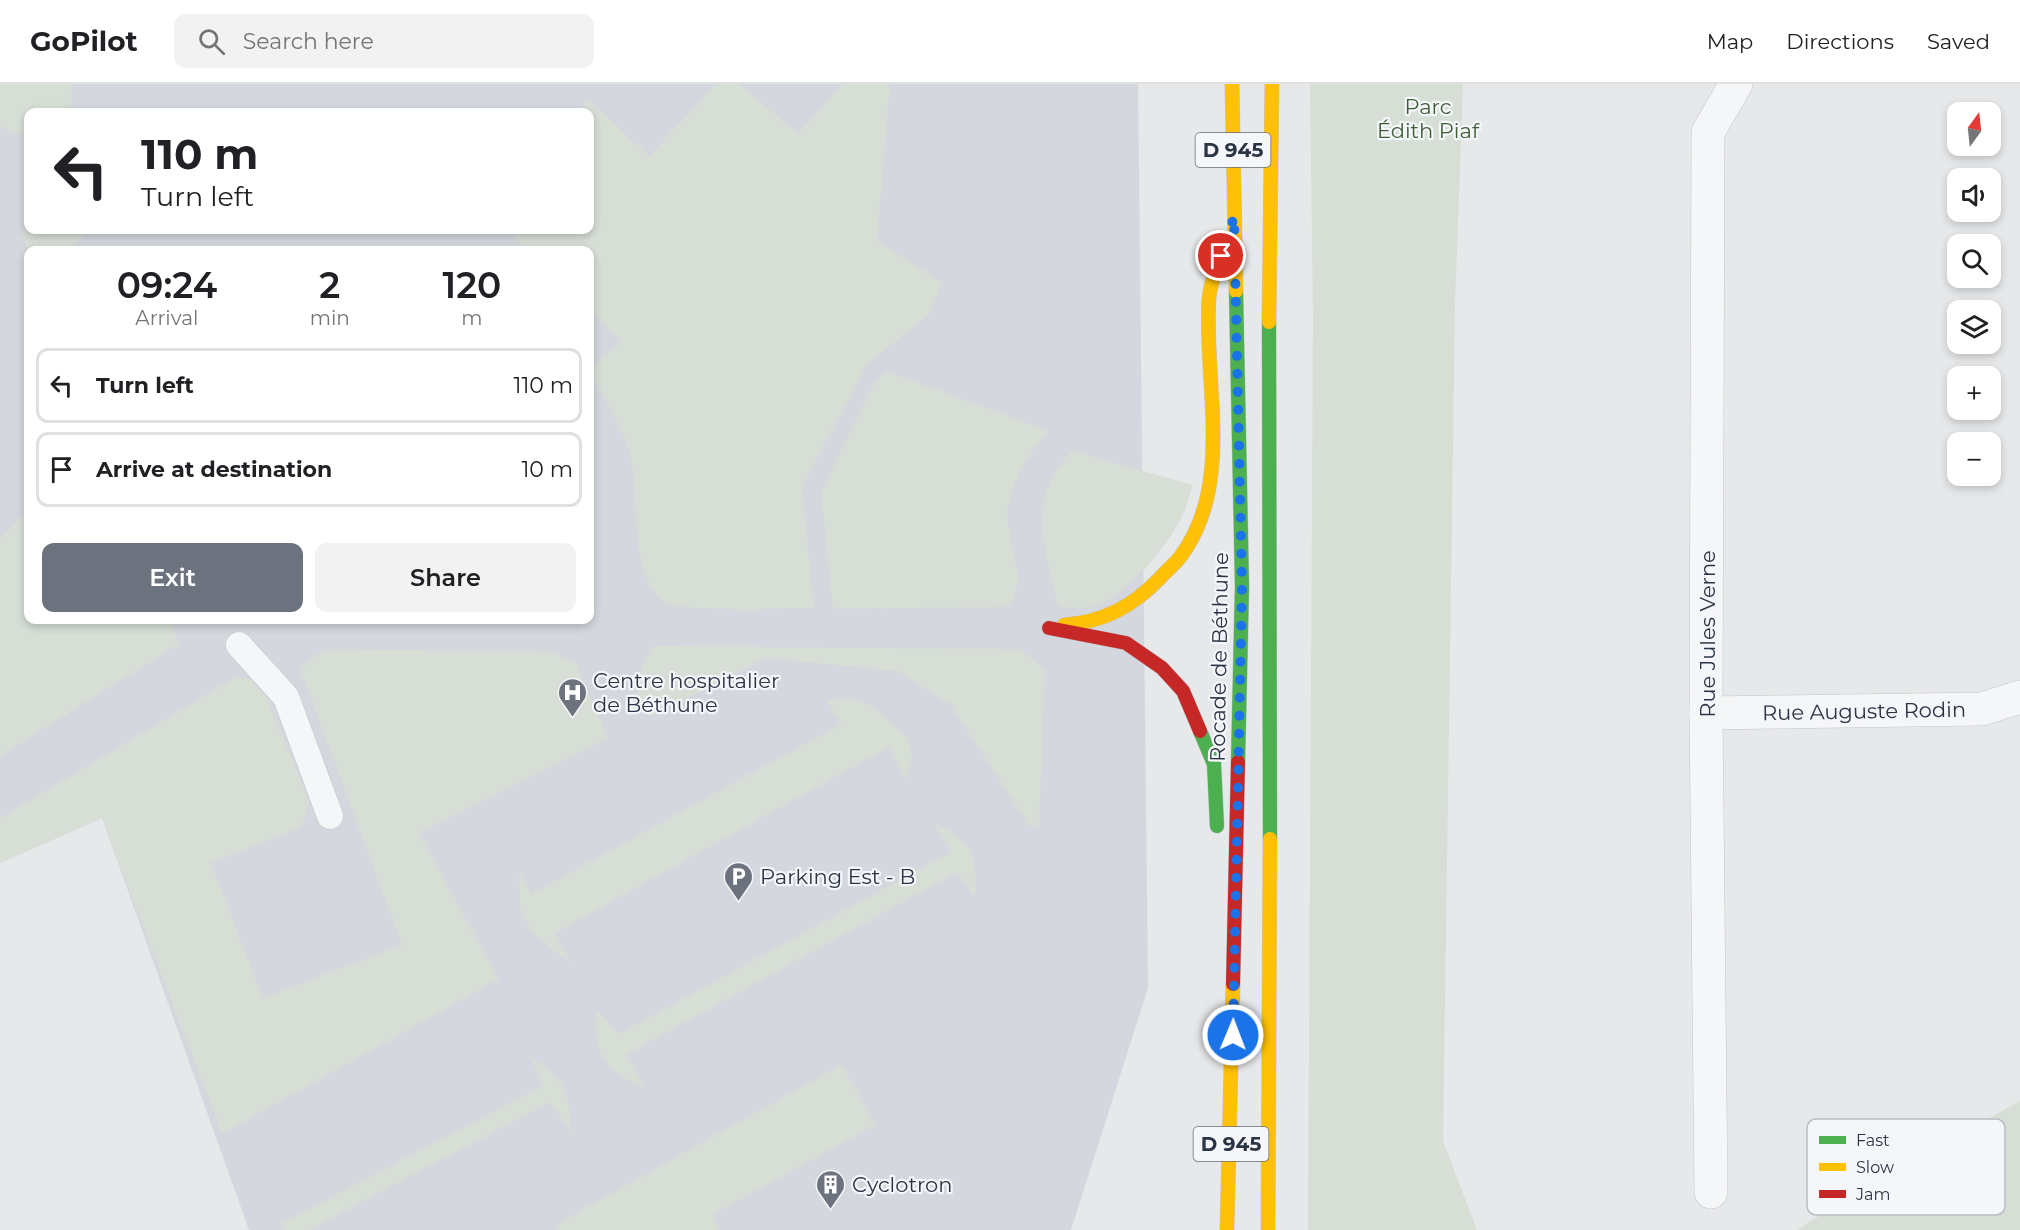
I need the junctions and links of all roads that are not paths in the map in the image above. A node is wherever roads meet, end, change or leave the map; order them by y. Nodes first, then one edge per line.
1 (1232, 84) edge
2 (1272, 84) edge
3 (1736, 84) edge
4 (1234, 217) junction
5 (239, 645) dead end
6 (2020, 697) edge
7 (1706, 713) junction
8 (330, 816) dead end
9 (1218, 845) dead end
10 (1220, 902) dead end
11 (1233, 1058) junction
12 (1711, 1192) dead end
13 (1227, 1230) edge
14 (1268, 1230) edge

1 - 4 main road, Rocade de Béthune / D 945
2 - 14 main road, D 945
3 - 7 street, Rue Jules Verne
4 - 9 main road
4 - 11 main road, Rocade de Béthune / D 945
5 - 8 lane
6 - 7 street, Rue Auguste Rodin
7 - 12 street, Rue Jules Verne
10 - 11 main road
11 - 13 main road, Rocade de Béthune / D 945

